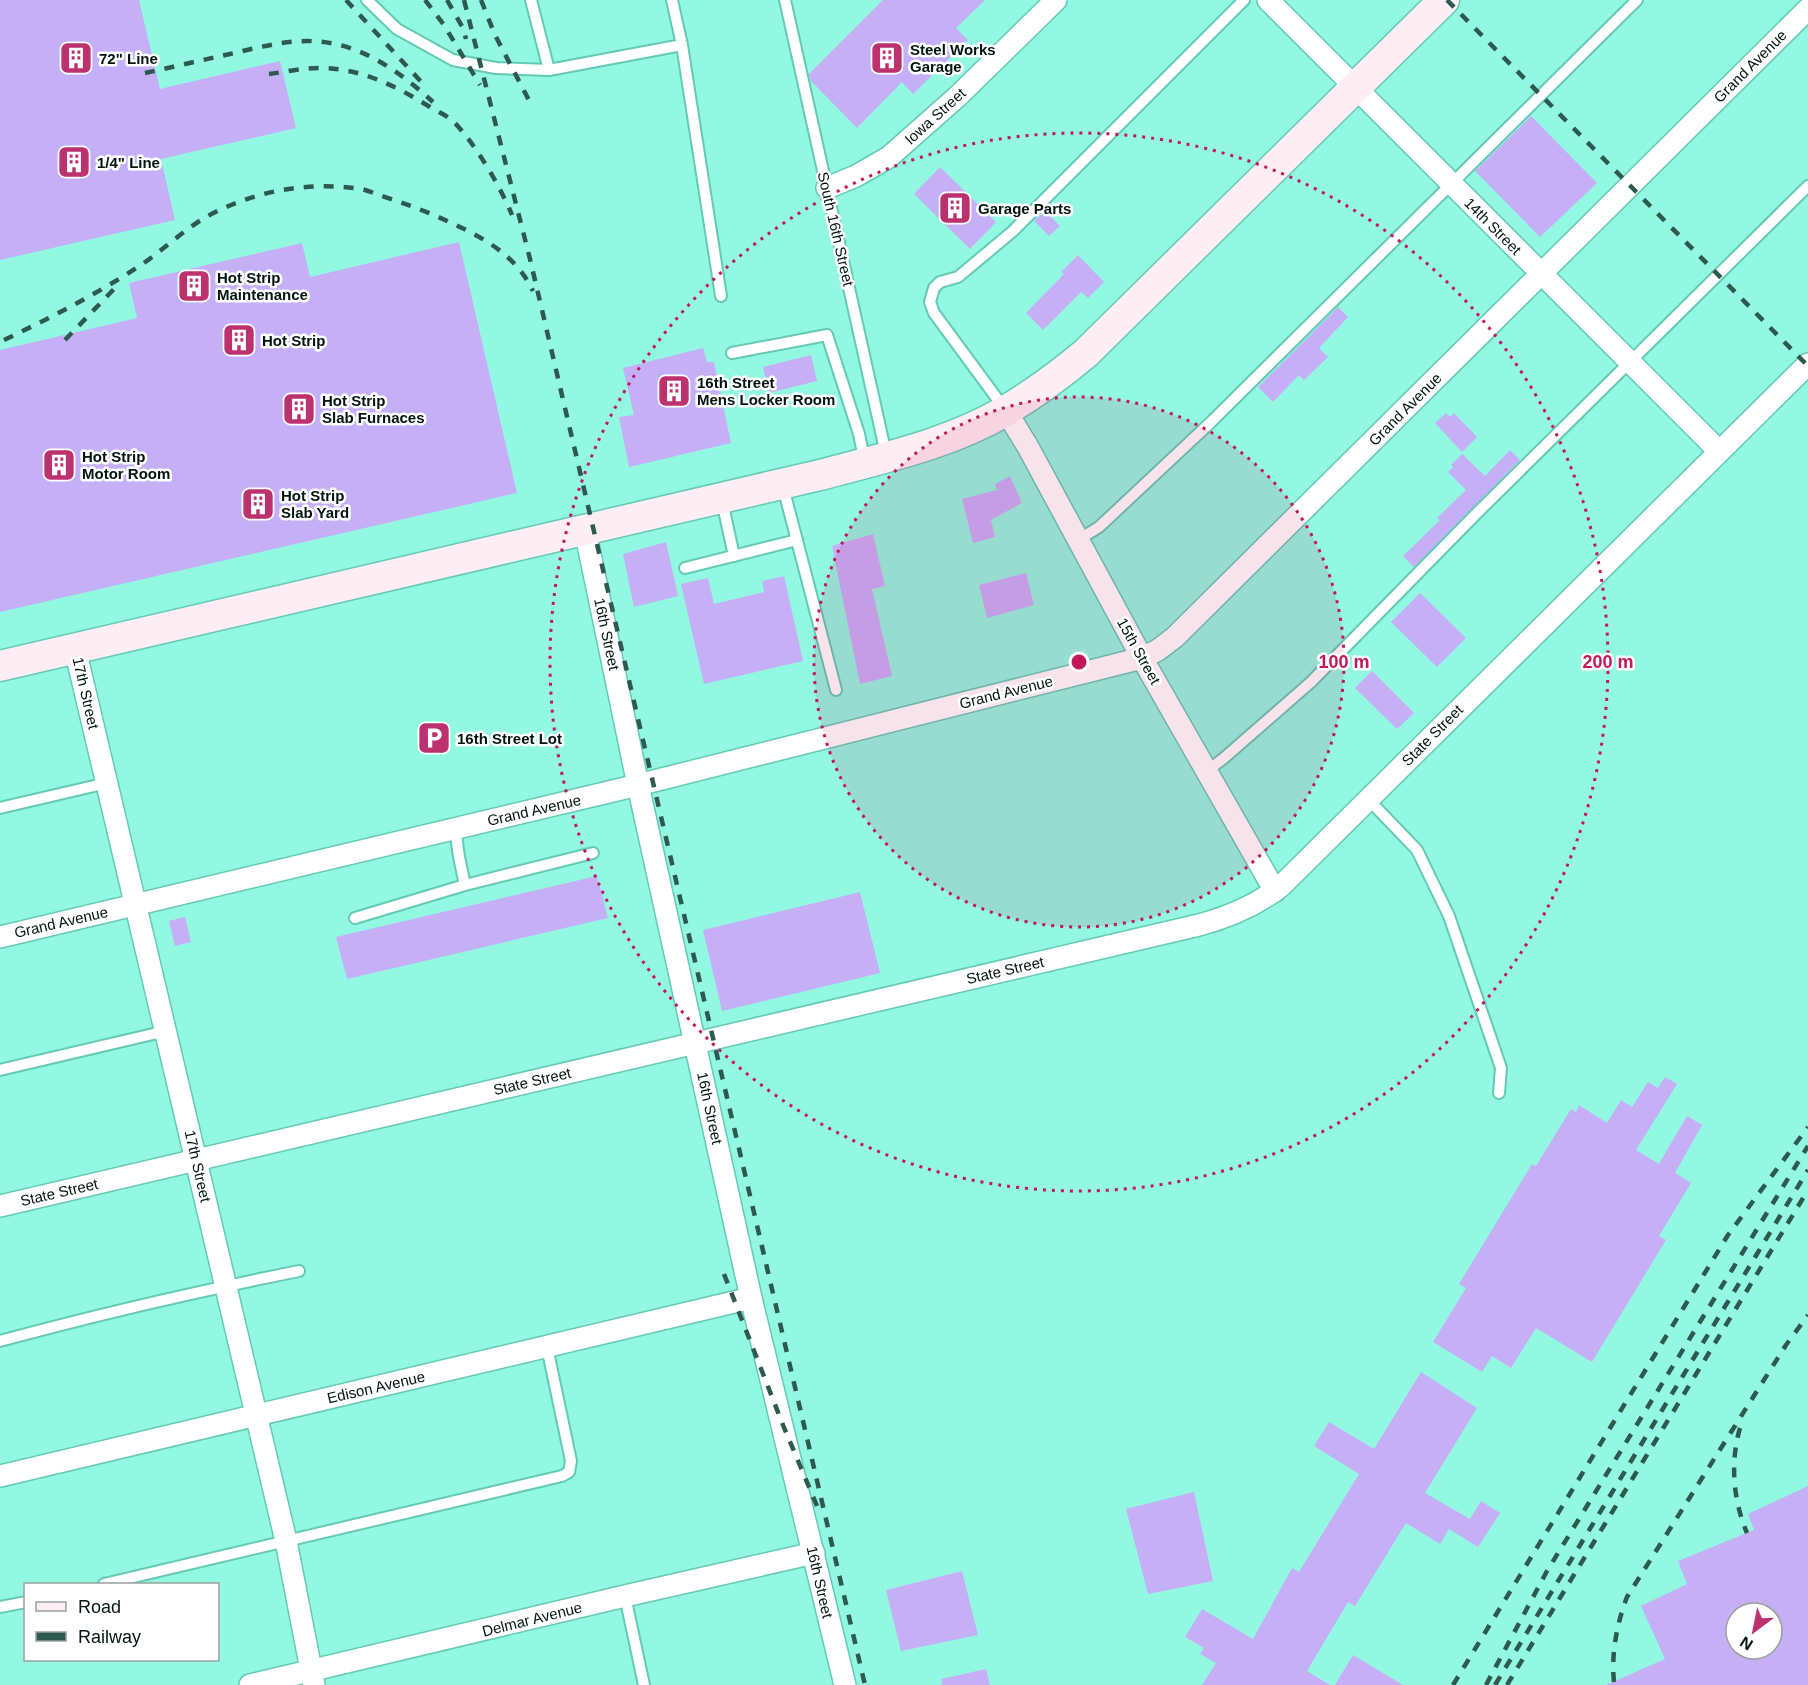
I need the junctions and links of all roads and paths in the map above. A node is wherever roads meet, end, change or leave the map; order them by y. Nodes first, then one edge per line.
1 (367, 0) edge
2 (531, 0) edge
3 (672, 0) edge
4 (784, 0) edge
5 (1056, 0) edge
6 (1245, 0) edge
7 (1268, 0) edge
8 (1444, 0) edge
9 (1637, 0) edge
10 (1808, 9) edge
11 (682, 45) junction
12 (549, 70) junction
13 (1356, 88) junction
14 (1451, 183) junction
15 (1808, 186) edge
16 (826, 188) junction
17 (1542, 274) junction
18 (721, 296) dead end
19 (732, 353) dead end
20 (1630, 362) junction
21 (1808, 364) edge
22 (1006, 411) junction
23 (1719, 451) junction
24 (876, 460) junction
25 (782, 484) junction
26 (721, 498) junction
27 (585, 530) junction
28 (797, 540) junction
29 (1078, 540) junction
30 (734, 556) junction
31 (685, 568) dead end
32 (75, 649) junction
33 (1142, 658) junction
34 (0, 666) edge
35 (836, 690) dead end
36 (1207, 771) junction
37 (107, 783) junction
38 (638, 785) junction
39 (1368, 800) junction
40 (0, 808) edge
41 (455, 828) junction
42 (593, 853) dead end
43 (465, 885) junction
44 (1275, 891) junction
45 (136, 904) junction
46 (355, 918) dead end
47 (0, 937) edge
48 (166, 1031) junction
49 (696, 1042) junction
50 (0, 1070) edge
51 (1499, 1093) dead end
52 (197, 1160) junction
53 (0, 1206) edge
54 (299, 1271) dead end
55 (226, 1285) junction
56 (752, 1298) junction
57 (0, 1341) edge
58 (547, 1347) junction
59 (257, 1415) junction
60 (0, 1476) edge
61 (286, 1540) junction
62 (814, 1553) junction
63 (108, 1583) edge
64 (625, 1596) junction
65 (24, 1602) edge
66 (0, 1607) edge
67 (313, 1678) edge
68 (250, 1685) edge
69 (644, 1685) edge
70 (845, 1685) edge

1 - 12 lane
2 - 12 lane
3 - 11 lane
4 - 16 lane, South 16th Street
5 - 16 street, Iowa Street
6 - 22 lane
7 - 13 street, 14th Street
8 - 13 main road
9 - 14 lane
10 - 17 street, Grand Avenue
11 - 12 lane
11 - 18 lane
13 - 14 street, 14th Street
13 - 22 main road
14 - 17 street, 14th Street
14 - 29 lane
15 - 20 lane
16 - 24 lane, South 16th Street
17 - 20 street, 14th Street
17 - 33 street, Grand Avenue
19 - 24 lane
20 - 23 street, 14th Street
20 - 36 lane
21 - 23 street, State Street
22 - 24 main road
22 - 29 street, 15th Street
23 - 39 street, State Street
24 - 25 main road
25 - 26 main road
25 - 28 lane
26 - 27 main road
26 - 30 lane
27 - 32 main road
27 - 38 street, 16th Street
28 - 30 lane
28 - 35 lane
29 - 33 street, 15th Street
30 - 31 lane
32 - 34 main road
32 - 37 street, 17th Street
33 - 36 street, 15th Street
33 - 38 street, Grand Avenue
36 - 44 street, 15th Street
37 - 40 lane
37 - 45 street, 17th Street
38 - 41 street, Grand Avenue
38 - 49 street, 16th Street
39 - 44 street, State Street
39 - 51 lane
41 - 43 lane
41 - 45 street, Grand Avenue
42 - 43 lane
43 - 46 lane
44 - 49 street, State Street
45 - 47 street, Grand Avenue
45 - 48 street, 17th Street
48 - 50 lane
48 - 52 street, 17th Street
49 - 52 street, State Street
49 - 56 street, 16th Street
52 - 53 street, State Street
52 - 55 street, 17th Street
54 - 55 lane
55 - 57 lane
55 - 59 street, 17th Street
56 - 58 street, Edison Avenue
56 - 62 street, 16th Street
58 - 59 street, Edison Avenue
58 - 61 lane
59 - 60 street, Edison Avenue
59 - 61 street, 17th Street
61 - 63 lane
61 - 67 street, 17th Street
62 - 64 street, Delmar Avenue
62 - 70 street, 16th Street
64 - 67 street, Delmar Avenue
64 - 69 lane
65 - 66 lane
67 - 68 street, Delmar Avenue

